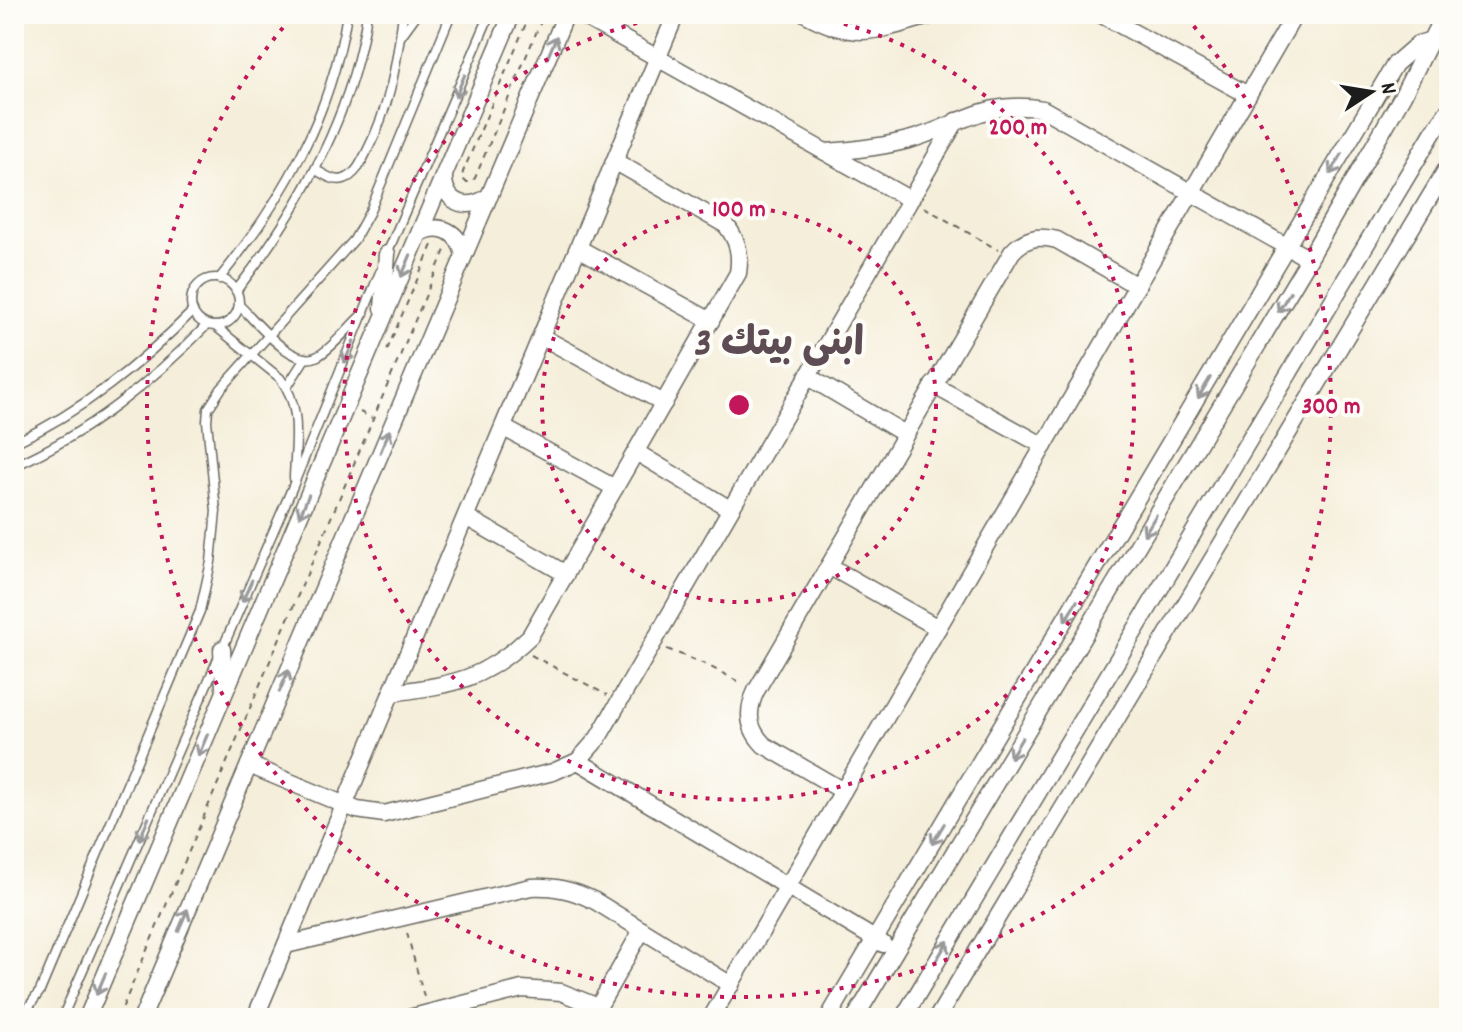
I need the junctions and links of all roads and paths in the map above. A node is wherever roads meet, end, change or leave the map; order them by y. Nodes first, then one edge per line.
1 (347, 14) edge
2 (367, 14) edge
3 (403, 14) edge
4 (417, 14) edge
5 (451, 14) edge
6 (490, 14) edge
7 (512, 14) edge
8 (530, 14) edge
9 (544, 14) edge
10 (566, 14) edge
11 (579, 14) edge
12 (676, 14) edge
13 (806, 14) edge
14 (936, 14) edge
15 (1100, 14) edge
16 (1295, 14) edge
17 (1444, 14) edge
18 (400, 37) junction
19 (1441, 37) edge
20 (658, 58) junction
21 (1248, 95) junction
22 (1449, 110) edge
23 (956, 121) junction
24 (826, 152) junction
25 (616, 162) junction
26 (1449, 165) edge
27 (316, 170) junction
28 (444, 178) junction
29 (1192, 192) junction
30 (490, 195) junction
31 (909, 199) junction
32 (257, 232) junction
33 (428, 235) junction
34 (274, 242) junction
35 (448, 242) dead end
36 (1288, 247) junction
37 (580, 249) junction
38 (387, 254) junction
39 (464, 255) junction
40 (1009, 257) junction
41 (1309, 259) junction
42 (219, 279) junction
43 (1137, 286) junction
44 (236, 291) junction
45 (239, 305) junction
46 (367, 309) junction
47 (193, 311) junction
48 (711, 321) junction
49 (381, 324) junction
50 (211, 326) junction
51 (270, 335) junction
52 (542, 337) junction
53 (152, 351) junction
54 (386, 354) dead end
55 (252, 355) junction
56 (304, 360) junction
57 (167, 366) junction
58 (807, 376) junction
59 (933, 385) junction
60 (287, 387) junction
61 (664, 403) junction
62 (360, 412) dead end
63 (373, 418) junction
64 (504, 428) junction
65 (905, 434) junction
66 (14, 443) edge
67 (1044, 446) junction
68 (636, 452) junction
69 (14, 466) edge
70 (293, 486) junction
71 (615, 488) junction
72 (730, 509) junction
73 (466, 517) junction
74 (829, 566) junction
75 (566, 574) junction
76 (938, 628) junction
77 (652, 643) junction
78 (517, 648) junction
79 (222, 649) junction
80 (756, 691) junction
81 (391, 693) junction
82 (224, 694) junction
83 (619, 701) junction
84 (578, 761) junction
85 (249, 765) junction
86 (843, 791) junction
87 (344, 805) junction
88 (787, 888) junction
89 (403, 917) junction
90 (642, 930) junction
91 (875, 940) junction
92 (286, 945) junction
93 (894, 951) junction
94 (731, 985) junction
95 (428, 1013) junction
96 (595, 1013) edge
97 (21, 1018) edge
98 (62, 1018) edge
99 (87, 1018) edge
100 (118, 1018) edge
101 (142, 1018) edge
102 (255, 1018) edge
103 (409, 1018) edge
104 (711, 1018) edge
105 (828, 1018) edge
106 (855, 1018) edge
107 (903, 1018) edge
108 (937, 1018) edge

1 - 32 lane
2 - 27 lane
3 - 18 lane
4 - 18 lane
5 - 51 lane
6 -> 38 lane
7 - 28 street
8 - 9 path
30 -> 10 street
11 - 20 street
12 - 20 street
13 - 14 street
15 - 21 street
16 - 21 street
17 - 19 street
18 - 27 lane
19 -> 36 street
19 - 41 street
20 - 24 street
20 - 25 street
21 - 29 street
107 -> 22 street
23 - 24 street
23 - 29 street
23 - 31 street
24 - 31 street
25 - 37 street
25 - 48 street
26 - 108 street
27 - 34 lane
28 - 30 street
28 - 33 street
29 - 36 street
29 - 43 street
30 - 39 street
31 - 40 path
31 - 58 street
32 - 34 lane
32 - 42 lane
33 - 39 street
33 -> 49 street
33 - 54 path
34 - 44 lane
35 - 63 path
36 - 41 street
36 -> 91 street
37 - 48 street
37 - 52 street
38 - 46 lane
38 - 49 street
85 -> 39 street
40 - 43 street
40 - 59 street
41 -> 93 street
42 - 44 lane
42 - 47 lane
43 - 67 street
44 - 45 lane
45 - 50 lane
45 - 51 lane
46 - 56 lane
46 -> 70 lane
47 - 50 lane
47 - 53 lane
48 - 61 street
49 -> 82 street
50 - 55 lane
50 - 57 lane
51 - 55 lane
51 - 56 lane
52 - 61 street
52 - 64 street
53 - 57 lane
53 - 66 lane
55 - 60 lane
55 - 97 lane
56 - 60 lane
57 - 69 lane
58 - 65 street
58 - 72 street
59 - 65 street
59 - 67 street
60 - 70 lane
61 - 68 street
62 - 63 path
63 - 100 path
64 - 71 street
64 - 73 street
65 - 74 street
67 - 76 street
68 - 71 street
68 - 72 street
70 -> 79 lane
71 - 75 street
72 - 77 street
73 - 75 street
73 - 81 street
74 - 76 street
74 - 80 street
75 - 78 street
76 - 86 street
77 - 80 path
77 - 83 street
78 - 81 street
78 - 83 path
79 - 82 street
79 -> 98 lane
80 - 86 street
81 - 87 street
82 -> 99 street
83 - 84 street
84 - 87 street
84 - 88 street
85 - 87 street
101 -> 85 street
86 - 88 street
87 - 92 street
88 - 91 street
88 - 94 street
89 - 90 street
89 - 92 street
89 - 95 path
90 - 94 street
90 - 96 street
91 - 93 street
91 - 105 street
92 - 102 street
93 - 106 street
94 - 104 street
95 - 96 street
95 - 103 street

